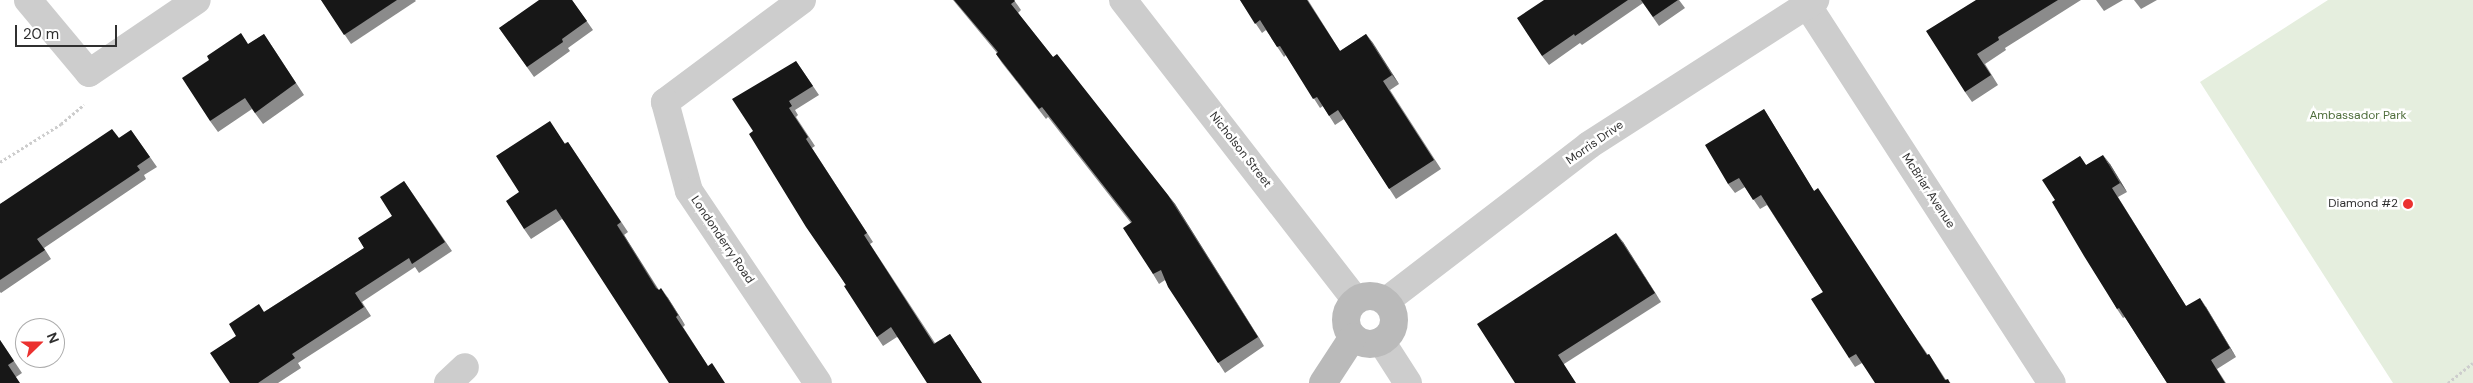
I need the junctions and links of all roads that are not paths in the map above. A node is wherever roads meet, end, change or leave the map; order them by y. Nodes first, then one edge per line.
1 (28, 0) edge
2 (197, 0) edge
3 (802, 0) edge
4 (1123, 0) edge
5 (1809, 2) edge
6 (1356, 300) junction
7 (1386, 302) junction
8 (1353, 337) junction
9 (1381, 342) junction
10 (818, 383) edge
11 (1323, 383) edge
12 (1408, 383) edge
13 (2052, 383) edge

1 - 2 street
3 - 10 street, Londonderry Road
4 - 6 street, Nicholson Street
5 - 7 street, Morris Drive
5 - 13 street, McBriar Avenue
6 - 7 street
6 - 8 street
7 - 9 street
8 - 9 street
8 - 11 street
9 - 12 street

